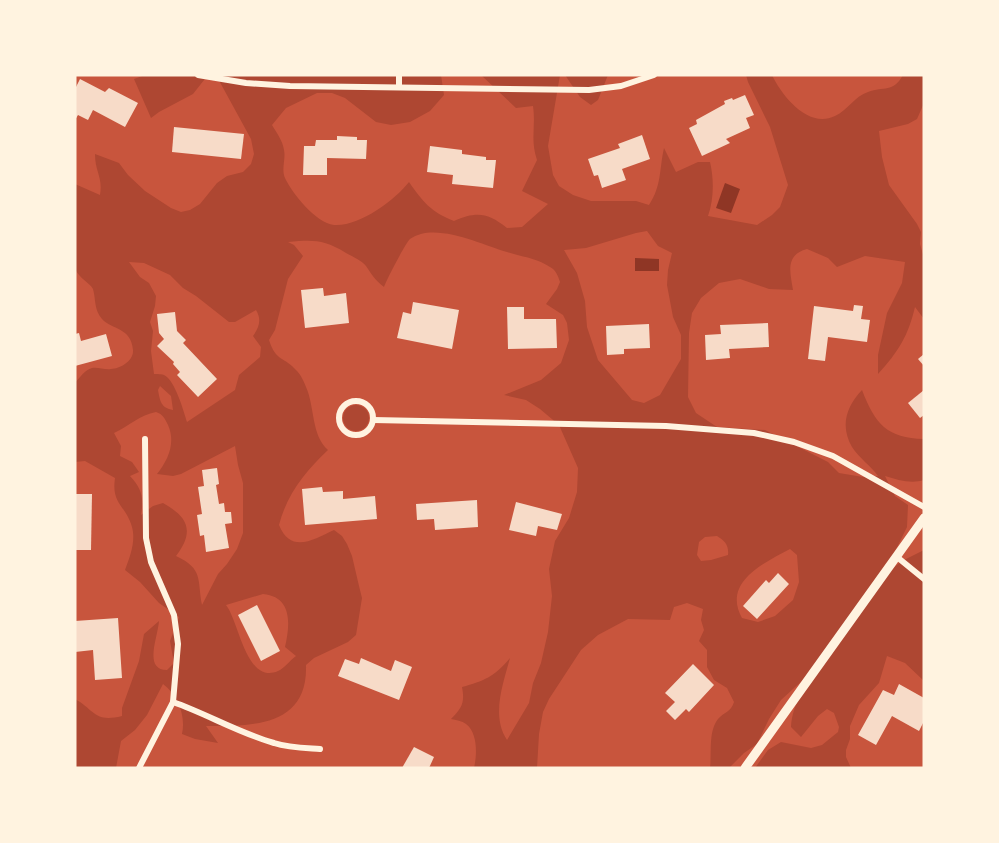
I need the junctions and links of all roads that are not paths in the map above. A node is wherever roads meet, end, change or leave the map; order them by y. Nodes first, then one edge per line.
1 (198, 75) edge
2 (399, 75) edge
3 (654, 75) edge
4 (399, 87) junction
5 (373, 420) junction
6 (145, 438) dead end
7 (924, 507) edge
8 (924, 518) edge
9 (897, 557) junction
10 (924, 579) edge
11 (173, 702) junction
12 (320, 749) dead end
13 (139, 768) edge
14 (744, 768) edge

1 - 4 street
2 - 4 street
3 - 4 street
5 - 5 street
5 - 7 street
6 - 11 street
8 - 9 street
9 - 10 street
9 - 14 street
11 - 12 street
11 - 13 street

